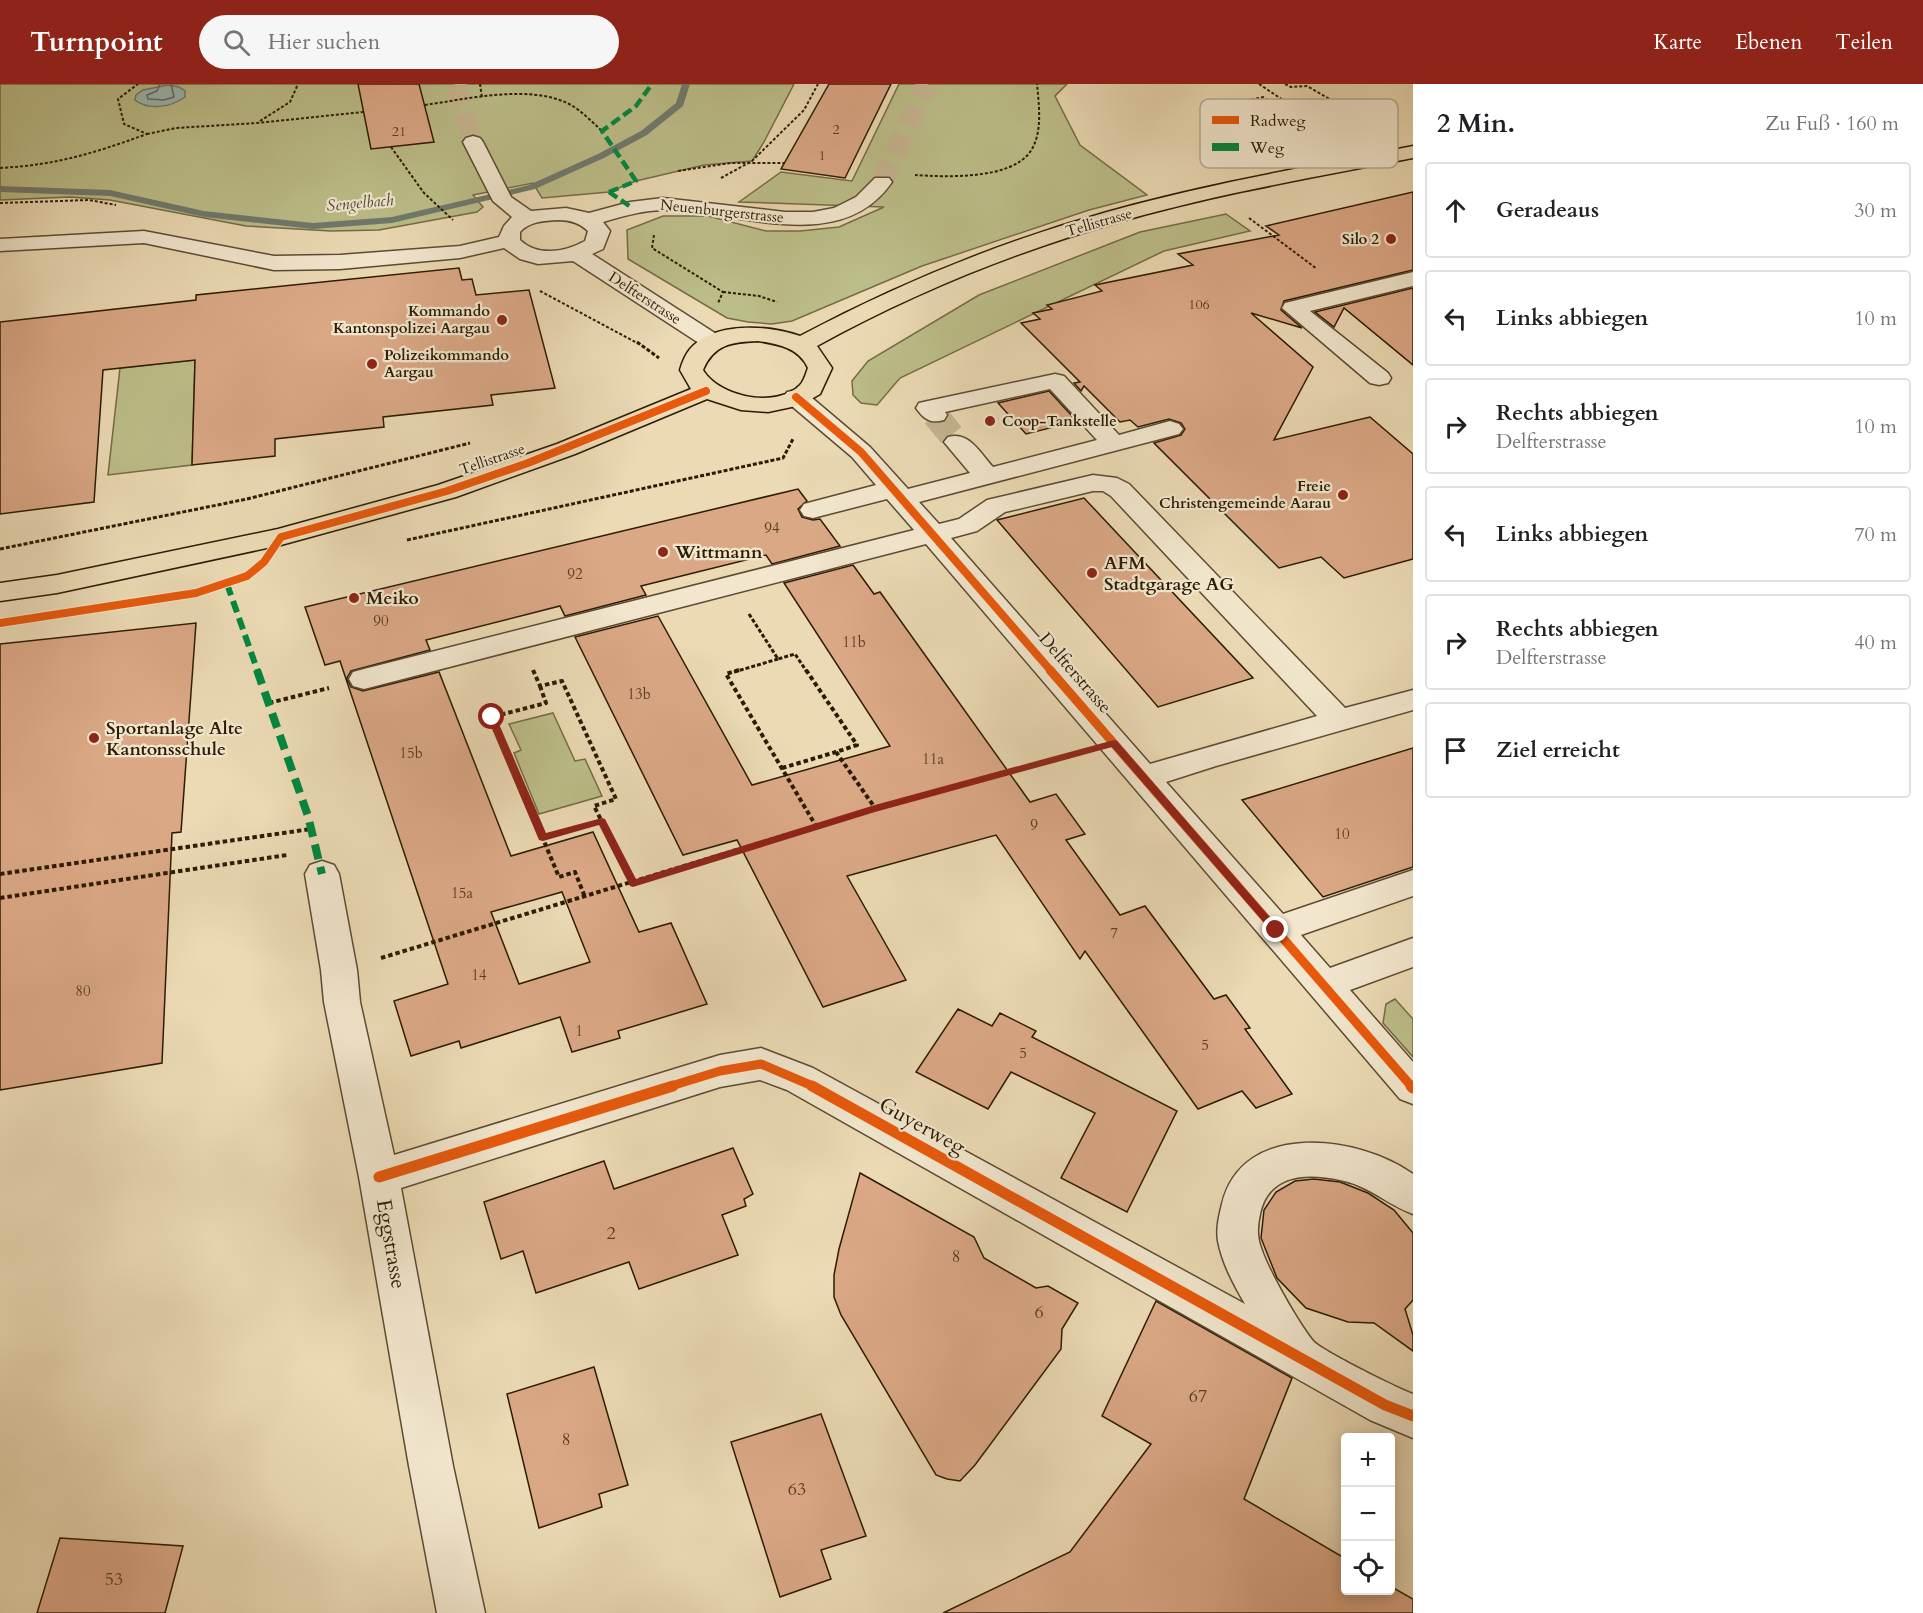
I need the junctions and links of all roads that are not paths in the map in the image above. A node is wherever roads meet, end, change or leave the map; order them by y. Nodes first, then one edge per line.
1 (473, 142) tunnel mouth
2 (1413, 152) edge
3 (1398, 155) edge
4 (1334, 168) edge
5 (882, 182) tunnel mouth
6 (527, 218) junction
7 (588, 220) junction
8 (509, 241) junction
9 (0, 245) edge
10 (577, 254) junction
11 (1413, 279) edge
12 (713, 342) junction
13 (802, 345) junction
14 (1379, 378) dead end
15 (706, 391) junction
16 (796, 397) junction
17 (935, 415) dead end
18 (1170, 429) dead end
19 (957, 442) tunnel mouth
20 (1114, 444) junction
21 (987, 477) junction
22 (897, 494) junction
23 (813, 510) dead end
24 (933, 534) junction
25 (0, 592) edge
26 (364, 679) road end
27 (1413, 700) edge
28 (1339, 721) junction
29 (1144, 778) junction
30 (308, 864) road end
31 (1413, 883) edge
32 (1276, 930) junction
33 (1413, 952) edge
34 (1324, 985) junction
35 (1413, 1088) edge
36 (379, 1178) junction
37 (1413, 1196) edge
38 (1300, 1358) junction
39 (1413, 1416) edge
40 (461, 1613) edge

1 - 6 street
2 - 3 main road, Tellistrasse
4 - 13 main road, Tellistrasse
5 - 7 street, Neuenburgerstrasse
6 - 7 street
6 - 8 street
7 - 10 street
8 - 9 street
8 - 10 street
10 - 12 street, Delfterstrasse
11 - 14 street
12 - 13 main road
12 - 15 main road
13 - 16 main road
15 - 16 main road
15 - 25 main road, Tellistrasse
16 - 22 street, Delfterstrasse
17 - 20 street
18 - 20 street
19 - 21 street
20 - 21 street
21 - 22 street
22 - 23 street
22 - 24 street, Delfterstrasse
24 - 26 street
24 - 28 street
24 - 29 street, Delfterstrasse
27 - 28 street
28 - 29 street
29 - 32 street, Delfterstrasse
30 - 36 street, Eggstrasse
31 - 32 street
32 - 34 street, Delfterstrasse
33 - 34 street
34 - 35 street, Delfterstrasse
36 - 38 street, Guyerweg
36 - 40 street, Eggstrasse
37 - 38 street
38 - 39 street, Guyerweg

